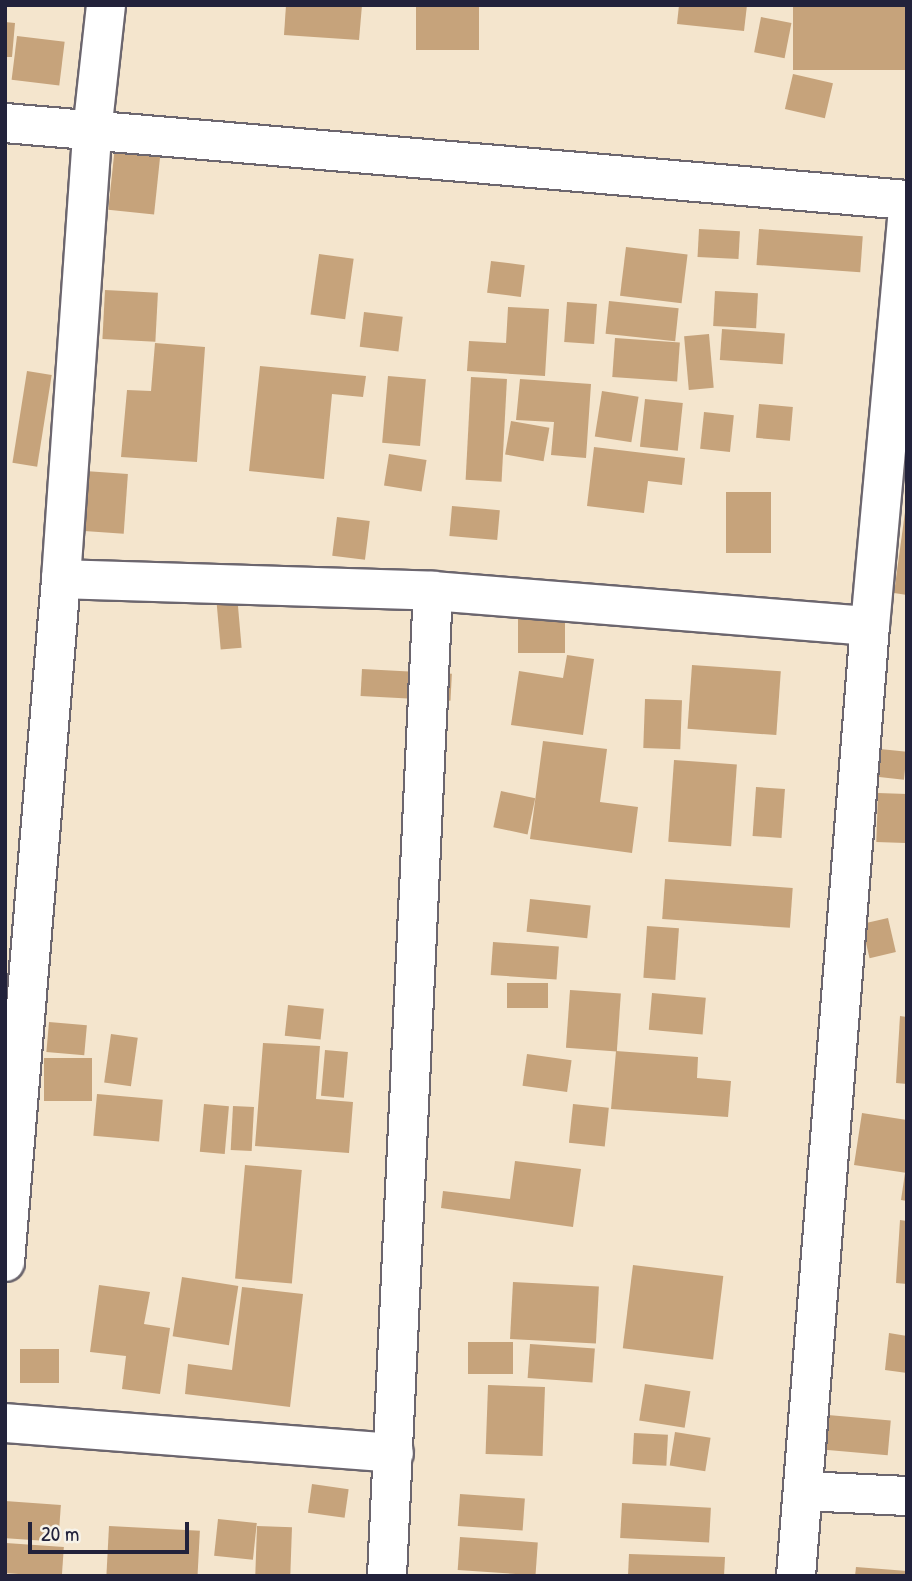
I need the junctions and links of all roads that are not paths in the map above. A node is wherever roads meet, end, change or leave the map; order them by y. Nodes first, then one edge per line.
1 (106, 5) edge
2 (5, 123) edge
3 (92, 132) junction
4 (907, 200) edge
5 (907, 219) edge
6 (61, 579) junction
7 (433, 591) junction
8 (870, 626) junction
9 (5, 1262) edge
10 (5, 1423) edge
11 (394, 1453) junction
12 (804, 1491) junction
13 (907, 1496) edge
14 (387, 1576) edge
15 (796, 1576) edge

1 - 3 street
2 - 3 street
3 - 4 street
3 - 6 street
5 - 8 street
6 - 7 street
6 - 9 street
7 - 8 street
7 - 11 street
8 - 12 street
10 - 11 street
11 - 14 street
12 - 13 street
12 - 15 street

